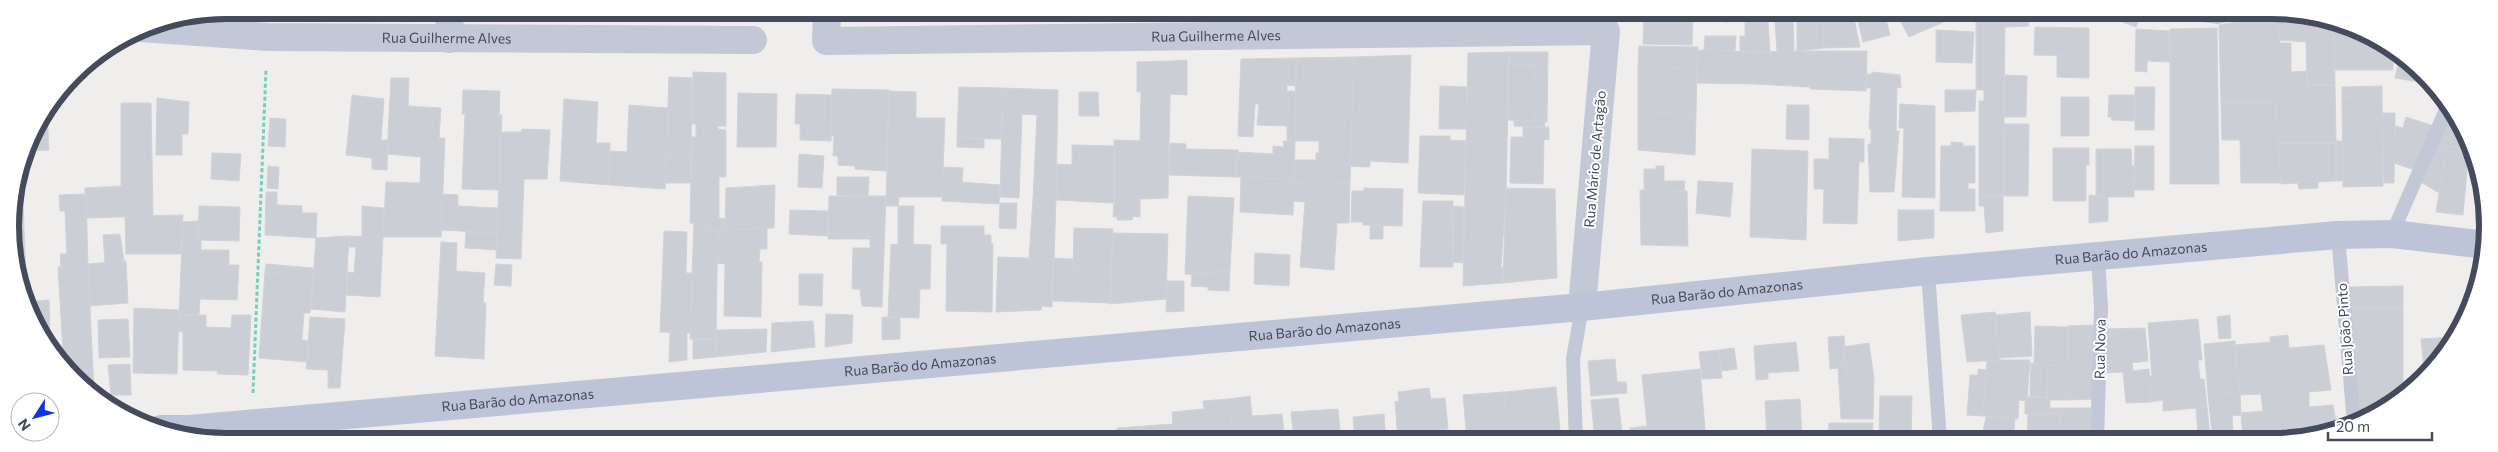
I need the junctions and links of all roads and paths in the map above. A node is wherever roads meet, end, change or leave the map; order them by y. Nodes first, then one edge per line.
1 (450, 19) edge
2 (827, 19) edge
3 (1721, 19) edge
4 (1751, 19) edge
5 (1607, 21) edge
6 (161, 29) edge
7 (267, 37) junction
8 (449, 39) junction
9 (753, 40) dead end
10 (2445, 112) edge
11 (2392, 234) junction
12 (2338, 235) junction
13 (2478, 244) edge
14 (2098, 256) junction
15 (1928, 271) junction
16 (1582, 307) junction
17 (2353, 416) edge
18 (252, 423) junction
19 (200, 431) edge
20 (1576, 433) edge
21 (1939, 433) edge
22 (2098, 433) edge

1 - 8 street
2 - 5 street, Rua Guilherme Alves
3 - 4 path
5 - 16 street, Rua Mário de Artagão
6 - 7 street, Rua Guilherme Alves
7 - 8 street, Rua Guilherme Alves
7 - 18 path
8 - 9 street, Rua Guilherme Alves
10 - 11 lane
11 - 12 street, Rua Barão do Amazonas
11 - 13 street, Rua Barão do Amazonas
12 - 14 street, Rua Barão do Amazonas
12 - 17 lane, Rua João Pinto
14 - 15 street, Rua Barão do Amazonas
14 - 22 lane, Rua Nova
15 - 16 street, Rua Barão do Amazonas
15 - 21 lane
16 - 18 street, Rua Barão do Amazonas
16 - 20 lane
18 - 19 street, Rua Barão do Amazonas

